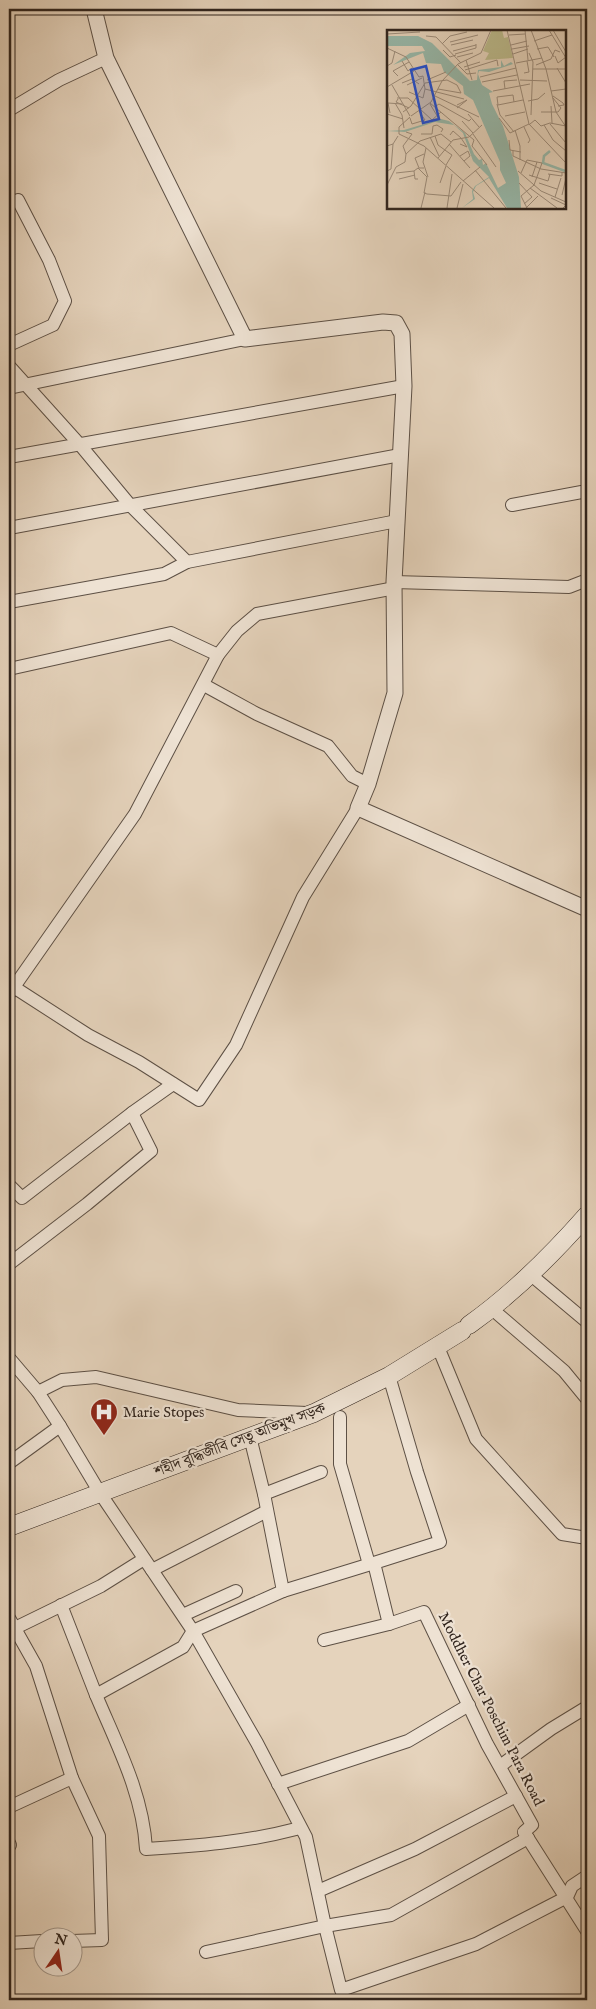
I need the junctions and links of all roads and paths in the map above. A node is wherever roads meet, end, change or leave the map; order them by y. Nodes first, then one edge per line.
1 (94, 9) edge
2 (106, 58) junction
3 (9, 110) edge
4 (18, 200) dead end
5 (245, 339) junction
6 (9, 345) edge
7 (9, 366) edge
8 (28, 385) junction
9 (404, 386) junction
10 (9, 388) edge
11 (81, 446) junction
12 (400, 455) junction
13 (9, 457) edge
14 (587, 491) edge
15 (130, 505) junction
16 (512, 505) dead end
17 (397, 521) junction
18 (9, 528) edge
19 (187, 562) junction
20 (587, 580) edge
21 (394, 585) junction
22 (9, 602) edge
23 (218, 655) junction
24 (9, 669) edge
25 (204, 684) junction
26 (368, 784) junction
27 (358, 808) junction
28 (587, 909) edge
29 (11, 988) edge
30 (173, 1084) junction
31 (132, 1113) junction
32 (9, 1184) edge
33 (587, 1215) edge
34 (9, 1264) edge
35 (531, 1275) junction
36 (492, 1309) junction
37 (587, 1322) edge
38 (438, 1347) junction
39 (9, 1358) edge
40 (389, 1376) junction
41 (38, 1392) junction
42 (587, 1399) edge
43 (314, 1413) junction
44 (340, 1416) dead end
45 (60, 1426) junction
46 (250, 1437) junction
47 (10, 1463) edge
48 (321, 1472) dead end
49 (100, 1493) junction
50 (264, 1494) junction
51 (267, 1511) junction
52 (9, 1527) edge
53 (587, 1538) edge
54 (144, 1559) junction
55 (372, 1564) junction
56 (152, 1570) junction
57 (236, 1591) dead end
58 (283, 1591) junction
59 (61, 1605) junction
60 (183, 1615) junction
61 (389, 1624) junction
62 (10, 1626) edge
63 (193, 1631) junction
64 (324, 1640) dead end
65 (96, 1695) junction
66 (469, 1706) junction
67 (587, 1707) edge
68 (500, 1766) junction
69 (72, 1778) junction
70 (278, 1784) junction
71 (516, 1796) junction
72 (9, 1807) edge
73 (296, 1829) dead end
74 (528, 1838) junction
75 (587, 1876) edge
76 (318, 1891) junction
77 (567, 1897) junction
78 (325, 1926) junction
79 (587, 1931) edge
80 (82, 1941) edge
81 (32, 1942) edge
82 (9, 1943) edge
83 (206, 1952) dead end

1 - 2 street
2 - 3 street
2 - 5 street
4 - 6 street
5 - 8 street
5 - 9 street
7 - 8 street
8 - 10 street
8 - 11 street
9 - 11 street
9 - 12 street
11 - 13 street
11 - 15 street
12 - 15 street
12 - 17 street
14 - 16 street
15 - 18 street
15 - 19 street
17 - 19 street
17 - 21 street
19 - 22 street
20 - 21 street
21 - 23 street
21 - 26 street
23 - 24 street
23 - 25 street
25 - 26 street
25 - 29 street
26 - 27 street
27 - 28 street
27 - 30 street
29 - 30 street
30 - 31 street
31 - 32 street
31 - 34 street
33 - 35 main road, শহীদ বুদ্ধিজীবি সেতু অভিমুখ সড়ক
35 - 36 main road, শহীদ বুদ্ধিজীবি সেতু অভিমুখ সড়ক
35 - 37 street
36 - 38 main road, শহীদ বুদ্ধিজীবি সেতু অভিমুখ সড়ক
36 - 42 street
38 - 40 main road, শহীদ বুদ্ধিজীবি সেতু অভিমুখ সড়ক
38 - 53 street
39 - 41 street
40 - 43 main road, শহীদ বুদ্ধিজীবি সেতু অভিমুখ সড়ক
40 - 55 street
41 - 43 street
41 - 45 street
43 - 46 main road, শহীদ বুদ্ধিজীবি সেতু অভিমুখ সড়ক
44 - 55 street
45 - 47 street
45 - 49 street
46 - 49 main road, শহীদ বুদ্ধিজীবি সেতু অভিমুখ সড়ক
46 - 50 street
48 - 50 street
49 - 52 main road, শহীদ বুদ্ধিজীবি সেতু অভিমুখ সড়ক
49 - 54 street
50 - 51 street
51 - 56 street
51 - 58 street
54 - 56 street
54 - 59 street
55 - 58 street
55 - 61 street
56 - 60 street
57 - 60 street
58 - 63 street
59 - 62 street
59 - 65 street
60 - 63 street
61 - 64 street
61 - 66 street, Moddher Char Poschim Para Road
62 - 69 street
63 - 65 street
63 - 70 street
65 - 73 street
66 - 68 street, Moddher Char Poschim Para Road
66 - 70 street
67 - 68 street
68 - 71 street, Moddher Char Poschim Para Road
69 - 72 street
69 - 80 street
70 - 76 street
71 - 74 street, Moddher Char Poschim Para Road
71 - 76 street
74 - 77 street
74 - 78 street
75 - 77 street
76 - 78 street
77 - 78 street
77 - 79 street
78 - 83 street
81 - 82 street

